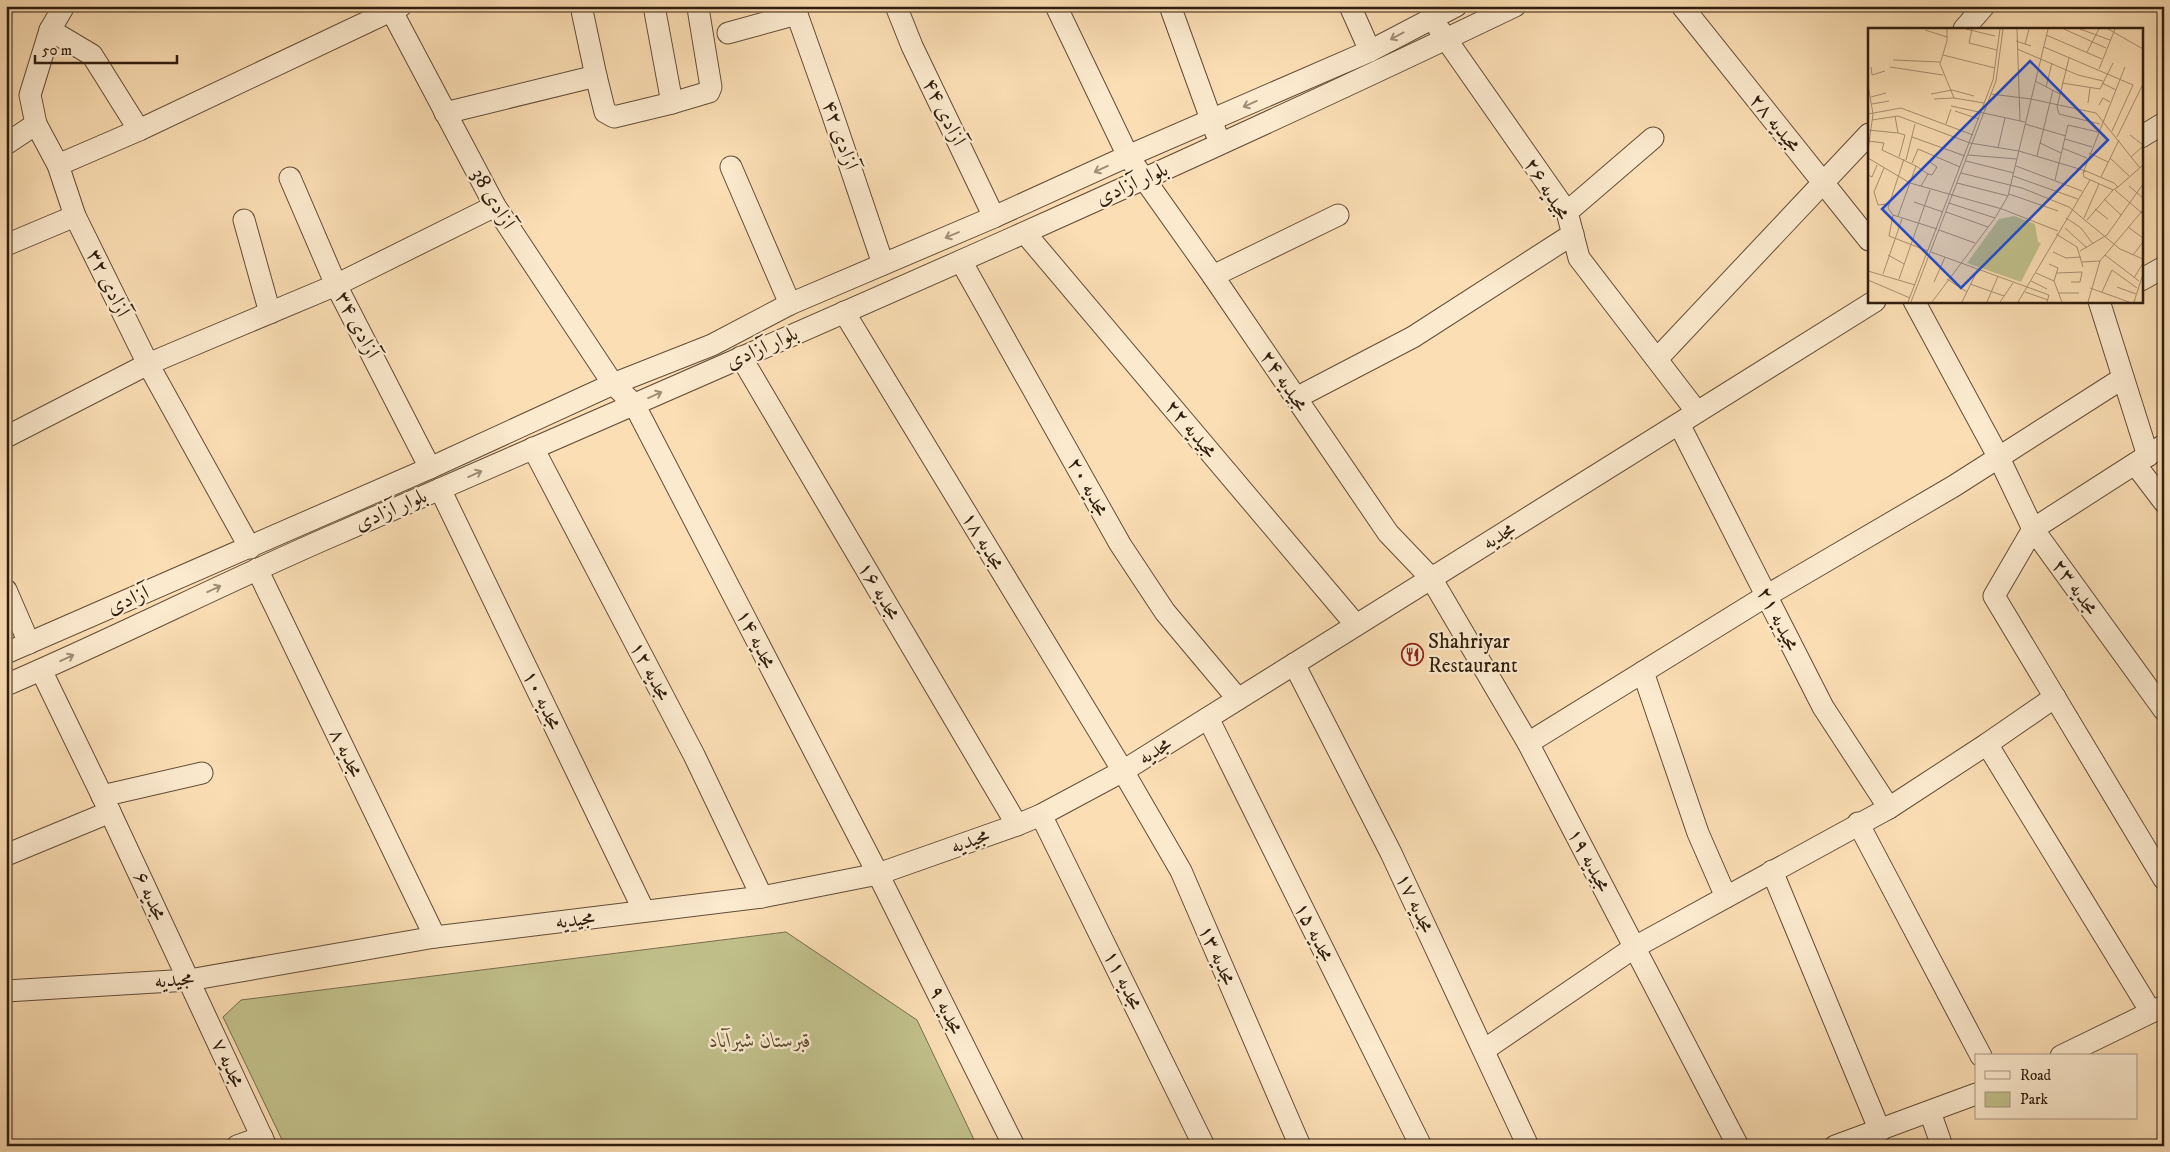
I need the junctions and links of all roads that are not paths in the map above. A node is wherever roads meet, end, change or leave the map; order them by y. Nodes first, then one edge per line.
1 (64, 6) edge
2 (582, 6) edge
3 (654, 6) edge
4 (896, 6) edge
5 (1056, 6) edge
6 (1170, 6) edge
7 (1350, 6) edge
8 (1456, 6) edge
9 (1515, 6) edge
10 (1682, 6) edge
11 (1984, 6) edge
12 (393, 8) edge
13 (698, 8) dead end
14 (796, 10) edge
15 (1427, 12) edge
16 (1965, 28) edge
17 (50, 30) junction
18 (728, 33) dead end
19 (1446, 39) junction
20 (1370, 51) junction
21 (596, 76) junction
22 (672, 103) junction
23 (445, 113) junction
24 (1210, 121) junction
25 (2164, 123) edge
26 (36, 124) junction
27 (139, 130) junction
28 (1868, 135) edge
29 (2142, 136) edge
30 (1653, 138) dead end
31 (6, 144) edge
32 (1221, 144) junction
33 (1128, 156) junction
34 (58, 165) junction
35 (731, 167) dead end
36 (290, 178) dead end
37 (1143, 180) junction
38 (1824, 184) junction
39 (495, 206) junction
40 (1567, 212) junction
41 (1338, 214) dead end
42 (75, 216) junction
43 (994, 217) junction
44 (244, 220) dead end
45 (1025, 233) junction
46 (1572, 234) junction
47 (1868, 239) edge
48 (6, 245) edge
49 (961, 261) junction
50 (883, 264) junction
51 (2164, 267) edge
52 (1213, 276) junction
53 (2142, 279) edge
54 (336, 285) junction
55 (1873, 302) edge
56 (1915, 302) edge
57 (2101, 302) edge
58 (790, 304) junction
59 (844, 312) junction
60 (270, 314) junction
61 (764, 318) junction
62 (776, 342) junction
63 (741, 357) junction
64 (1657, 359) junction
65 (148, 364) junction
66 (2123, 378) junction
67 (613, 384) junction
68 (1296, 398) junction
69 (634, 404) junction
70 (1698, 412) junction
71 (1679, 424) junction
72 (6, 438) edge
73 (533, 448) junction
74 (2149, 455) edge
75 (1999, 458) junction
76 (430, 468) junction
77 (440, 489) junction
78 (2164, 502) edge
79 (326, 514) junction
80 (2033, 529) junction
81 (336, 534) junction
82 (250, 548) junction
83 (257, 569) junction
84 (1431, 578) junction
85 (6, 590) edge
86 (1766, 596) junction
87 (1356, 625) junction
88 (29, 643) junction
89 (6, 653) edge
90 (1294, 664) junction
91 (41, 670) junction
92 (1643, 672) junction
93 (6, 685) edge
94 (2055, 697) junction
95 (1238, 699) junction
96 (2164, 710) edge
97 (1208, 718) junction
98 (1528, 743) junction
99 (1987, 744) junction
100 (1123, 771) junction
101 (202, 772) dead end
102 (106, 804) junction
103 (1889, 808) junction
104 (1041, 815) junction
105 (1858, 824) junction
106 (1017, 825) junction
107 (6, 855) edge
108 (1772, 871) junction
109 (878, 874) junction
110 (2164, 879) edge
111 (762, 897) junction
112 (1726, 897) junction
113 (644, 911) junction
114 (435, 937) junction
115 (1635, 947) junction
116 (189, 980) junction
117 (6, 991) edge
118 (2157, 1009) edge
119 (1484, 1050) junction
120 (1980, 1054) edge
121 (2065, 1054) edge
122 (1975, 1094) edge
123 (1930, 1112) junction
124 (1871, 1137) edge
125 (264, 1141) edge
126 (237, 1146) edge
127 (1014, 1146) edge
128 (1204, 1146) edge
129 (1300, 1146) edge
130 (1421, 1146) edge
131 (1528, 1146) edge
132 (1738, 1146) edge
133 (1835, 1146) edge
134 (1942, 1146) edge

1 - 17 street, آزادی ۳۲
2 - 21 street
3 - 22 street
4 - 43 street, آزادی ۴۴
5 - 33 street, مجیدیه ۲۴
6 - 24 street
7 - 20 street
8 - 15 street, بلوار آزادی
9 - 19 street, بلوار آزادی
10 - 38 street, مجیدیه ۲۸
11 - 16 street
12 - 23 street, آزادی 38
12 - 27 street
13 - 22 street
14 - 18 street
14 - 50 street, آزادی ۴۲
15 - 19 street, مجیدیه ۲۶
15 -> 20 street, بلوار آزادی
17 - 26 street, آزادی ۳۲
17 - 27 street
19 - 32 street, بلوار آزادی
19 - 40 street, مجیدیه ۲۶
20 -> 24 street, بلوار آزادی
21 - 22 street
21 - 23 street
23 - 39 street, آزادی 38
24 - 32 street
24 - 33 street, بلوار آزادی
25 - 29 street
26 - 31 street
26 - 34 street, آزادی ۳۲
27 - 34 street
28 - 38 street
30 - 40 street
32 - 37 street, بلوار آزادی
33 - 37 street, مجیدیه ۲۴
33 -> 43 street, بلوار آزادی
34 - 42 street, آزادی ۳۲
35 - 58 street
36 - 54 street, آزادی ۳۴
37 - 45 street, بلوار آزادی
37 - 52 street, مجیدیه ۲۴
38 - 47 street, مجیدیه ۲۸
38 - 64 street
39 - 54 street
39 - 67 street, آزادی 38
40 - 46 street, مجیدیه ۲۶
41 - 52 street
42 - 48 street
42 - 65 street, آزادی ۳۲
43 -> 50 street, بلوار آزادی
44 - 60 street
45 - 49 street, بلوار آزادی
45 - 87 street, مجیدیه ۲۲
46 - 64 street, مجیدیه ۲۶
46 - 68 street
49 - 59 street, بلوار آزادی
49 - 95 street, مجدیه ۲۰
50 - 58 street, بلوار آزادی
51 - 53 street
52 - 68 street, مجیدیه ۲۴
54 - 60 street
54 - 76 street, آزادی ۳۴
55 - 70 street, مجدیه
56 - 75 street, مجدیه ۲۳
57 - 66 street
58 - 61 street, بلوار آزادی
59 - 62 street, بلوار آزادی
59 - 100 street, مجدیه ۱۸
60 - 65 street
61 - 62 street
61 - 67 street, بلوار آزادی
62 - 63 street, بلوار آزادی
69 -> 63 street, بلوار آزادی
63 - 106 street, مجدیه ۱۶
64 - 70 street, مجیدیه ۲۶
65 - 72 street
65 - 82 street, آزادی ۳۲
66 - 74 street
66 - 75 street
67 - 69 street, آزادی 38
67 - 76 street, بلوار آزادی
68 - 84 street, مجیدیه ۲۴
69 - 73 street, بلوار آزادی
69 - 109 street, مجدیه ۱۴
70 - 71 street, مجدیه
71 - 84 street, مجدیه
71 - 86 street, مجیدیه ۲۱
77 -> 73 street, بلوار آزادی
73 - 111 street, مجدیه ۱۲
74 - 78 street
74 - 80 street
75 - 80 street, مجدیه ۲۳
75 - 86 street
76 - 79 street, بلوار آزادی
77 - 81 street, بلوار آزادی
77 - 113 street, مجدیه ۱۰
79 - 81 street
79 - 82 street, بلوار آزادی
80 - 94 street
80 - 96 street, مجدیه ۲۳
81 - 83 street, بلوار آزادی
82 - 88 street, آزادی
91 -> 83 street, بلوار آزادی
83 - 114 street, مجدیه ۸
84 - 87 street, مجدیه
84 - 98 street, مجیدیه ۱۹
85 - 88 street
86 - 92 street
86 - 103 street, مجیدیه ۲۱
87 - 90 street, مجدیه
88 - 89 street, آزادی
90 - 95 street, مجدیه
90 - 119 street, مجدیه ۱۷
91 - 93 street, بلوار آزادی
91 - 102 street, مجدیه ۶
92 - 98 street
92 - 112 street
94 - 99 street
94 - 110 street
95 - 97 street, مجدیه
97 - 100 street, مجدیه
97 - 130 street, مجدیه ۱۵
98 - 115 street, مجیدیه ۱۹
99 - 103 street
99 - 118 street
100 - 104 street, مجیدیه
100 - 129 street, مجدیه ۱۳
101 - 102 street
102 - 107 street
102 - 116 street, مجدیه ۶
103 - 105 street
104 - 106 street, مجیدیه
104 - 128 street, مجدیه ۱۱
105 - 108 street
105 - 120 street
106 - 109 street, مجیدیه
108 - 112 street
108 - 124 street
109 - 111 street, مجیدیه
109 - 127 street, مجدیه ۹
111 - 113 street, مجیدیه
112 - 115 street
113 - 114 street, مجیدیه
114 - 116 street, مجیدیه
115 - 119 street
115 - 132 street, مجیدیه ۱۹
116 - 117 street, مجیدیه
116 - 125 street, مجدیه ۷
118 - 121 street
119 - 131 street, مجدیه ۱۷
122 - 123 street
123 - 124 street
123 - 134 street
124 - 133 street
125 - 126 street

